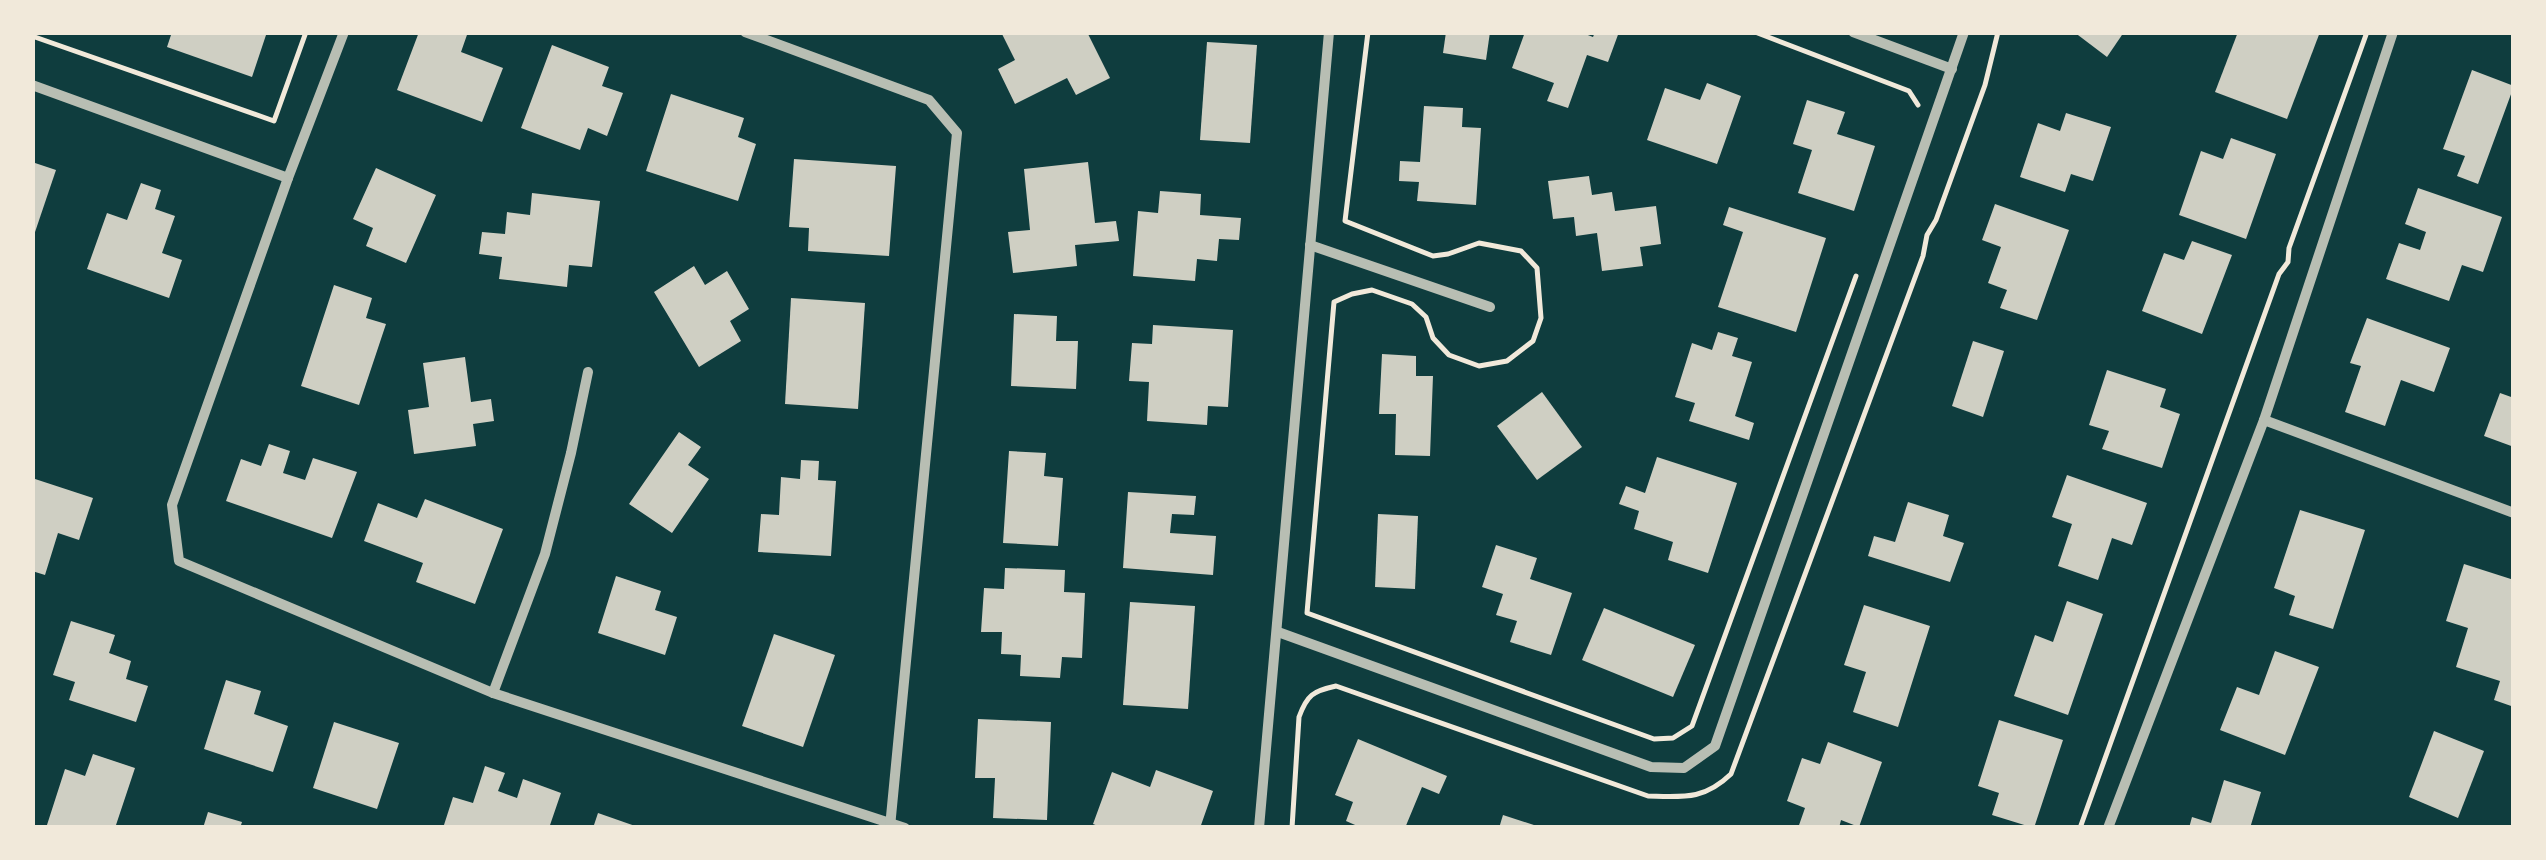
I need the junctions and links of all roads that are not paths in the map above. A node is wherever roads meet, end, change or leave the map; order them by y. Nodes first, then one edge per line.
1 (344, 32) edge
2 (745, 32) edge
3 (1329, 32) edge
4 (1853, 32) edge
5 (1964, 32) edge
6 (2393, 32) edge
7 (1952, 69) junction
8 (32, 85) edge
9 (288, 178) junction
10 (1310, 245) junction
11 (1490, 307) dead end
12 (588, 372) dead end
13 (2264, 420) junction
14 (2514, 513) edge
15 (1278, 632) junction
16 (493, 693) junction
17 (890, 825) edge
18 (904, 828) edge
19 (1259, 828) edge
20 (2108, 828) edge

1 - 9 street
2 - 17 street
3 - 10 street
4 - 7 street
5 - 7 street
6 - 13 street
7 - 15 street
8 - 9 street
9 - 16 street
10 - 11 street
10 - 15 street
12 - 16 street
13 - 14 street
13 - 20 street
15 - 19 street
16 - 17 street
17 - 18 street

